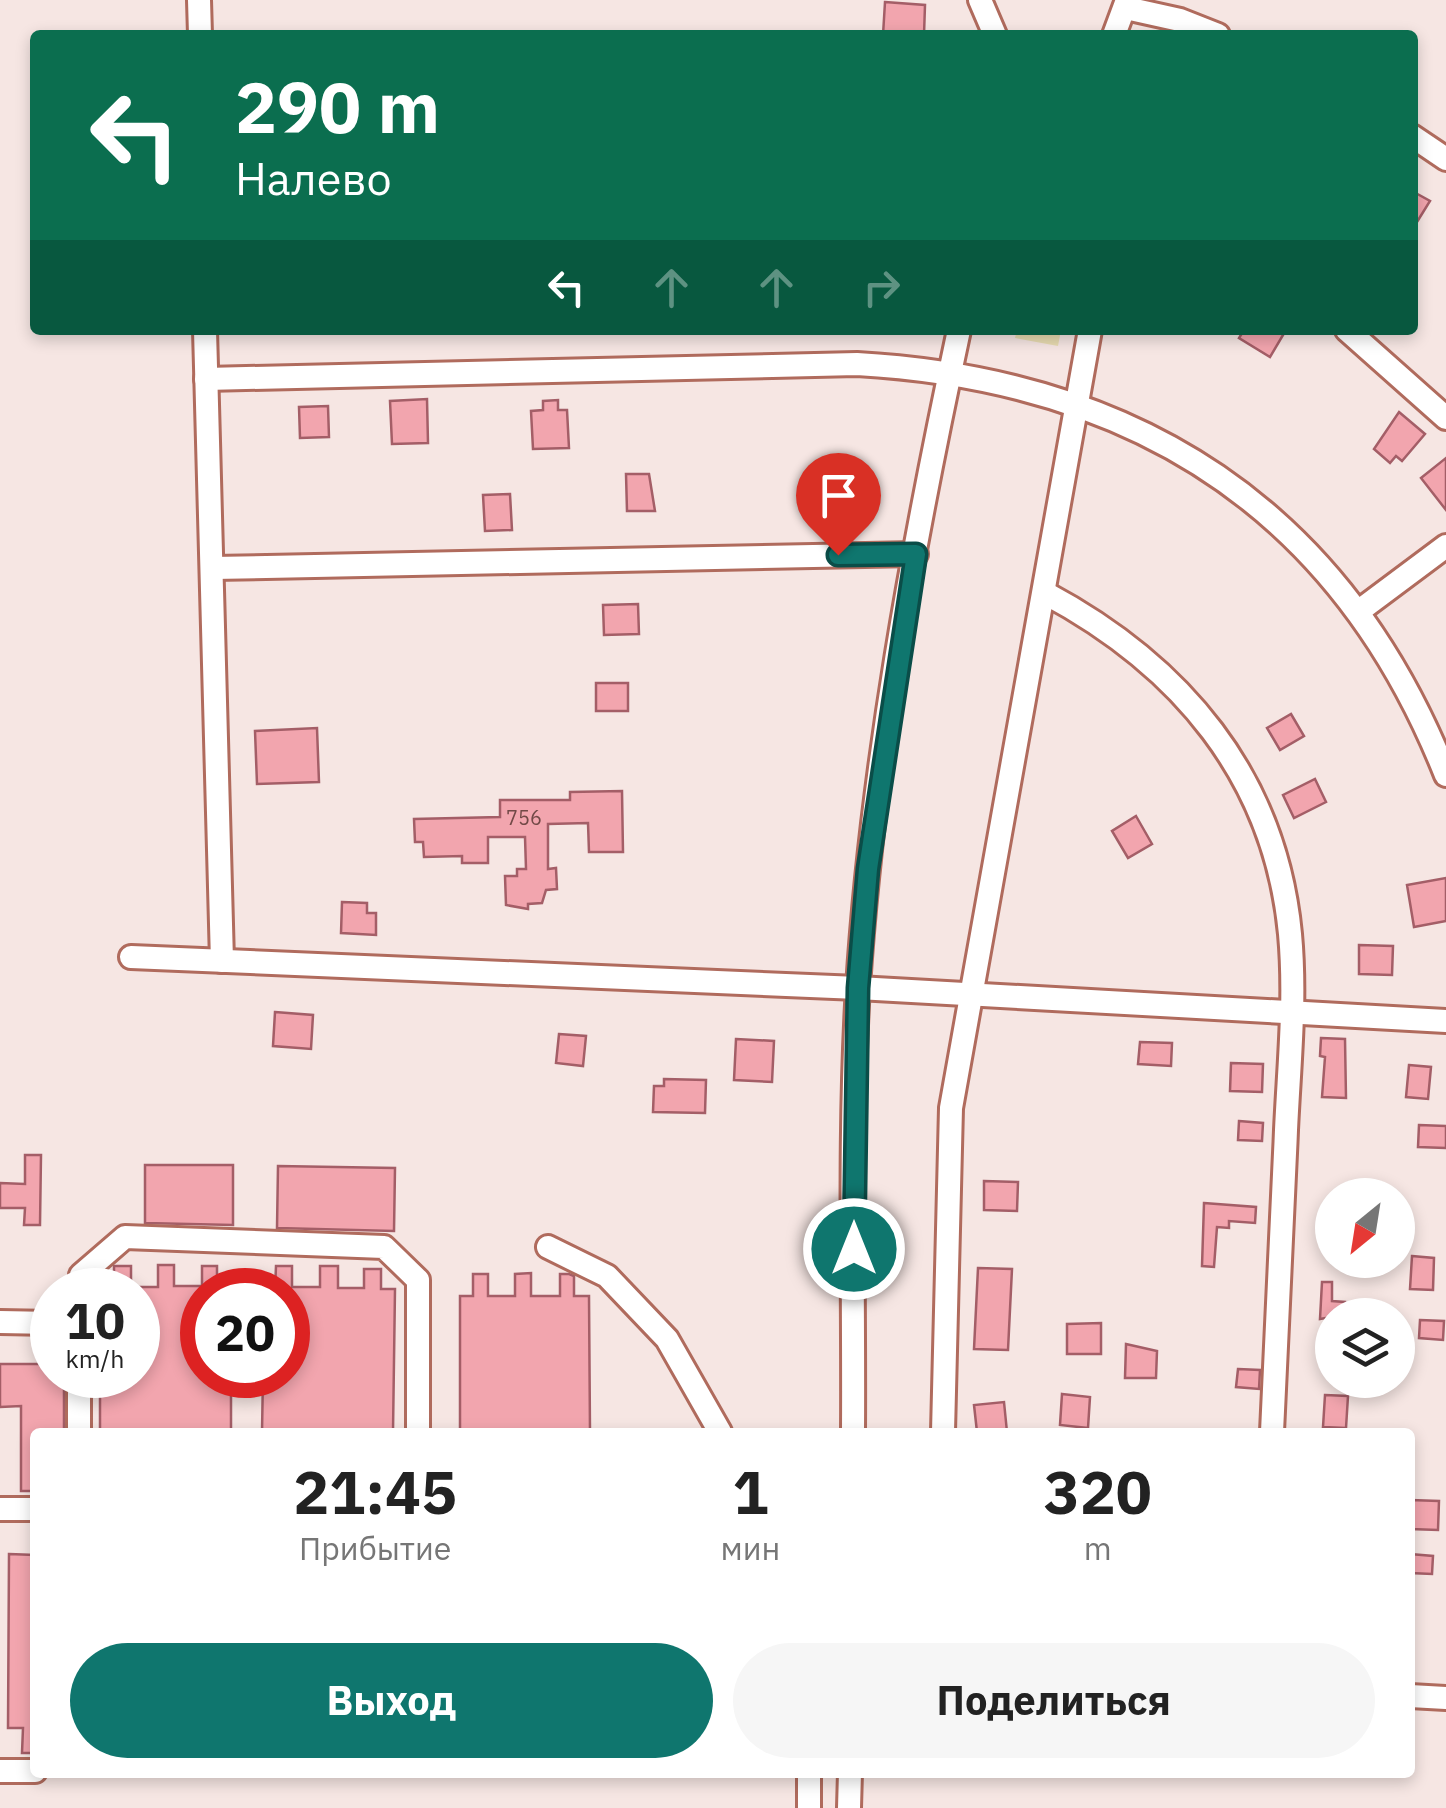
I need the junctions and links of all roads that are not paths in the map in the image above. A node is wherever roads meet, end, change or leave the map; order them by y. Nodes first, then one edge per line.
1 (199, 0) edge
2 (980, 0) edge
3 (1126, 4) edge
4 (200, 30) edge
5 (994, 30) edge
6 (1116, 30) edge
7 (1205, 30) edge
8 (1418, 140) edge
9 (1446, 159) edge
10 (205, 335) edge
11 (958, 335) edge
12 (1089, 335) edge
13 (1353, 335) edge
14 (950, 372) junction
15 (206, 379) junction
16 (1078, 403) junction
17 (1446, 418) edge
18 (1446, 546) edge
19 (916, 554) junction
20 (213, 568) junction
21 (1045, 594) junction
22 (1359, 611) junction
23 (1446, 776) edge
24 (131, 957) dead end
25 (222, 961) junction
26 (858, 988) junction
27 (973, 997) junction
28 (1292, 1014) junction
29 (1446, 1021) edge
30 (548, 1247) dead end
31 (89, 1268) edge
32 (0, 1322) edge
33 (30, 1323) edge
34 (79, 1398) edge
35 (79, 1428) edge
36 (418, 1428) edge
37 (718, 1428) edge
38 (853, 1428) edge
39 (944, 1428) edge
40 (1272, 1428) edge
41 (30, 1508) edge
42 (0, 1509) edge
43 (1415, 1696) edge
44 (1446, 1698) edge
45 (0, 1770) edge
46 (30, 1771) edge
47 (809, 1778) edge
48 (850, 1778) edge
49 (808, 1808) edge
50 (849, 1808) edge

1 - 4 lane
2 - 5 lane
3 - 6 lane
3 - 7 lane
8 - 9 lane
10 - 15 lane
11 - 14 lane
12 - 16 lane
13 - 17 lane
14 - 15 lane
14 - 16 lane
14 - 19 lane
15 - 20 lane
16 - 21 lane
16 - 22 lane
18 - 22 lane
19 - 20 lane
19 - 26 lane
20 - 25 lane
21 - 27 lane
21 - 28 lane
22 - 23 lane
24 - 25 lane
25 - 26 lane
26 - 27 lane
26 - 38 lane
27 - 28 lane
27 - 39 lane
28 - 29 lane
28 - 40 lane
30 - 37 lane
31 - 36 lane
32 - 33 lane
34 - 35 lane
41 - 42 lane
43 - 44 lane
45 - 46 lane
47 - 49 lane
48 - 50 lane

